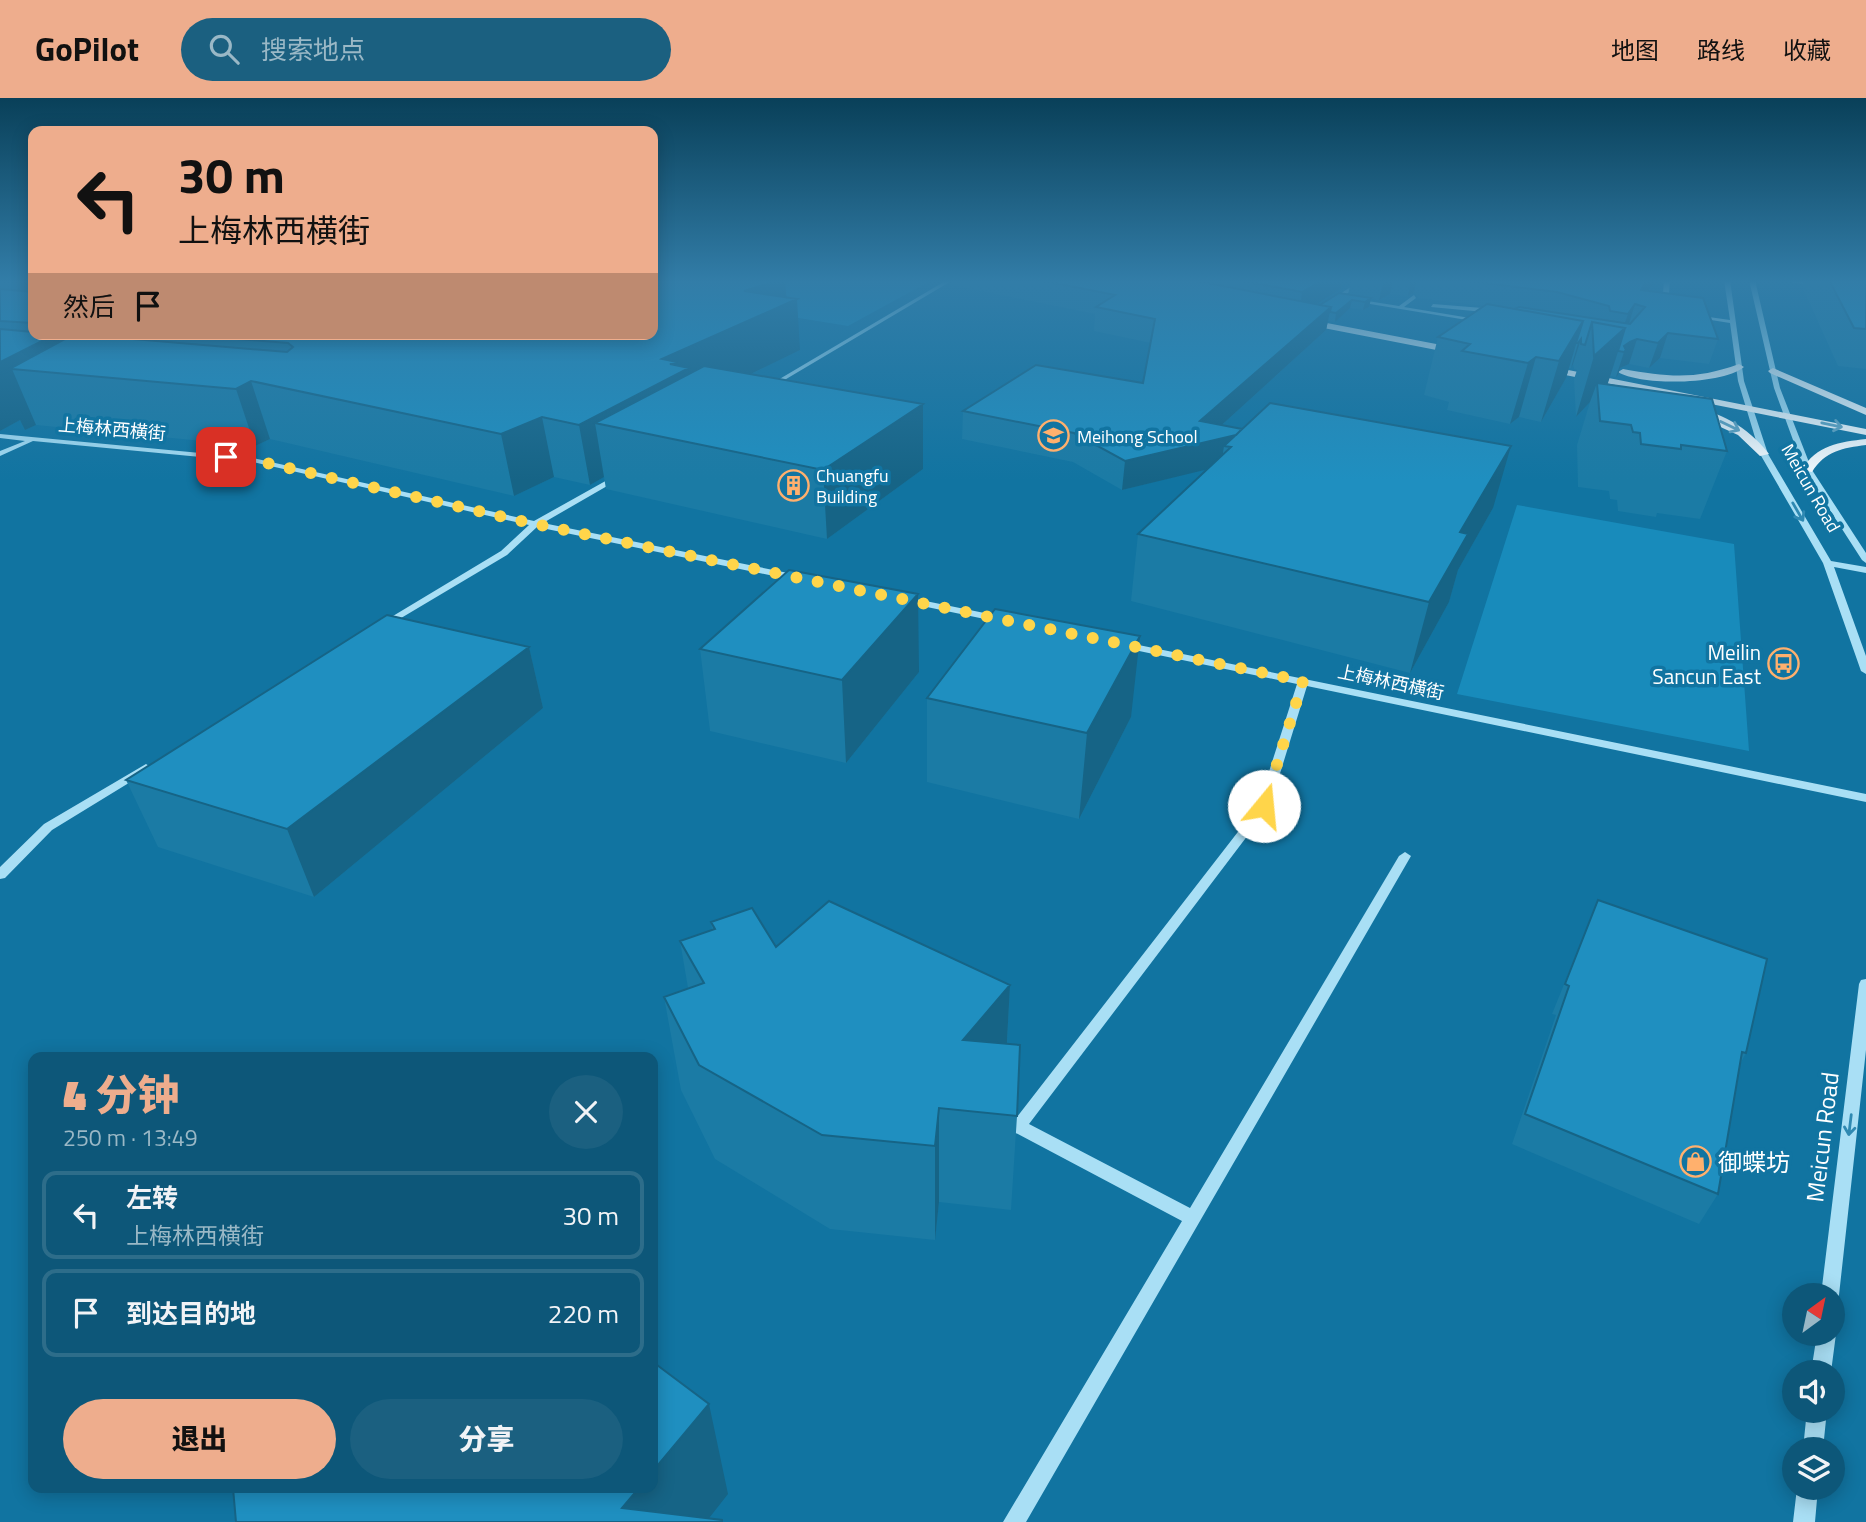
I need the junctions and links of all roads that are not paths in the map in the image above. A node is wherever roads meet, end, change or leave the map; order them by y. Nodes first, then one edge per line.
1 (838, 346) edge
2 (1736, 346) edge
3 (1767, 346) edge
4 (1545, 358) edge
5 (1529, 365) edge
6 (1739, 367) junction
7 (1614, 371) junction
8 (1773, 371) junction
9 (1597, 378) junction
10 (1701, 388) dead end
11 (761, 392) edge
12 (1736, 395) dead end
13 (1747, 397) junction
14 (1751, 409) junction
15 (1786, 410) junction
16 (1866, 412) edge
17 (1866, 420) edge
18 (15, 430) edge
19 (1866, 432) edge
20 (2, 436) edge
21 (34, 439) junction
22 (1866, 442) edge
23 (0, 454) edge
24 (1764, 454) junction
25 (630, 468) edge
26 (1808, 470) junction
27 (535, 524) junction
28 (1866, 560) edge
29 (1828, 563) junction
30 (1866, 570) edge
31 (807, 580) edge
32 (888, 596) edge
33 (1010, 621) edge
34 (376, 631) edge
35 (1105, 641) edge
36 (1866, 671) edge
37 (1303, 681) junction
38 (153, 764) edge
39 (1866, 798) edge
40 (1405, 856) dead end
41 (0, 875) edge
42 (1866, 984) edge
43 (1193, 1218) junction
44 (1831, 1283) edge
45 (1807, 1500) edge
46 (1014, 1522) edge
47 (1804, 1522) edge

1 - 11 street
2 - 6 street, Meicun Road
3 - 8 street, Meicun Road
4 - 7 main road
5 - 9 main road
6 - 7 main road
6 - 13 street, Meicun Road
7 - 10 main road
8 - 15 street, Meicun Road
8 - 16 main road
9 - 14 main road
9 -> 24 main road
12 - 13 main road
13 - 14 street, Meicun Road
13 - 15 main road
14 - 15 main road
14 - 24 street, Meicun Road
15 - 17 main road
15 -> 19 main road
15 - 26 street, Meicun Road
18 - 20 street
20 - 21 street, 上梅林西横街
21 - 23 street
21 - 27 street, 上梅林西横街
22 - 26 main road
24 -> 29 street, Meicun Road
25 - 27 street
26 - 28 street, Meicun Road
27 - 31 street, 上梅林西横街
27 - 34 street
29 - 30 street
29 - 36 street, Meicun Road
32 - 33 street
35 - 37 street, 上梅林西横街
37 - 39 street, 上梅林西横街
37 - 43 street
38 - 41 street
40 - 43 street
42 -> 44 street, Meicun Road
43 - 46 street
45 - 47 street

